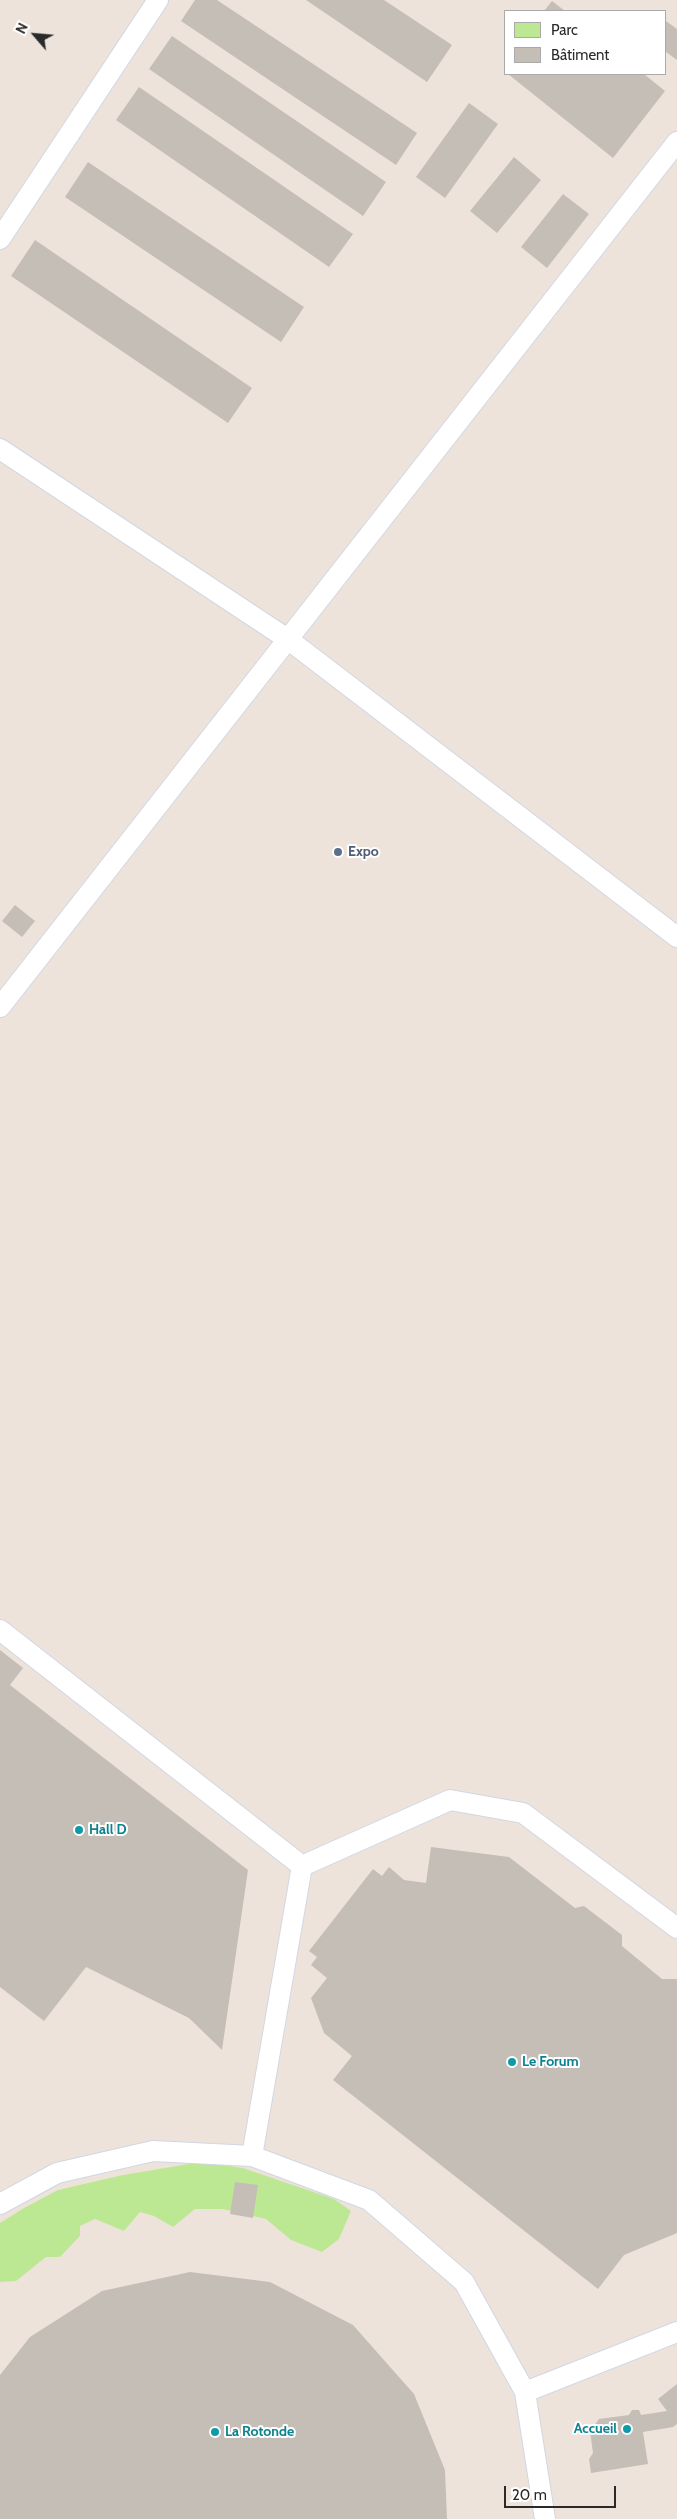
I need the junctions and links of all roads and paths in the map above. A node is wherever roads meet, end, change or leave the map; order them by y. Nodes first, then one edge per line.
1 (158, 0) edge
2 (677, 142) edge
3 (0, 238) edge
4 (0, 449) edge
5 (289, 640) junction
6 (677, 937) edge
7 (0, 1007) edge
8 (0, 1630) edge
9 (302, 1866) junction
10 (676, 1926) edge
11 (252, 2156) junction
12 (0, 2204) edge
13 (677, 2332) edge
14 (526, 2392) junction
15 (545, 2519) edge

1 - 3 lane
2 - 5 lane
4 - 5 lane
5 - 6 lane
5 - 7 lane
8 - 9 lane
9 - 10 lane
9 - 11 lane
11 - 12 lane
11 - 14 lane
13 - 14 lane
14 - 15 lane

